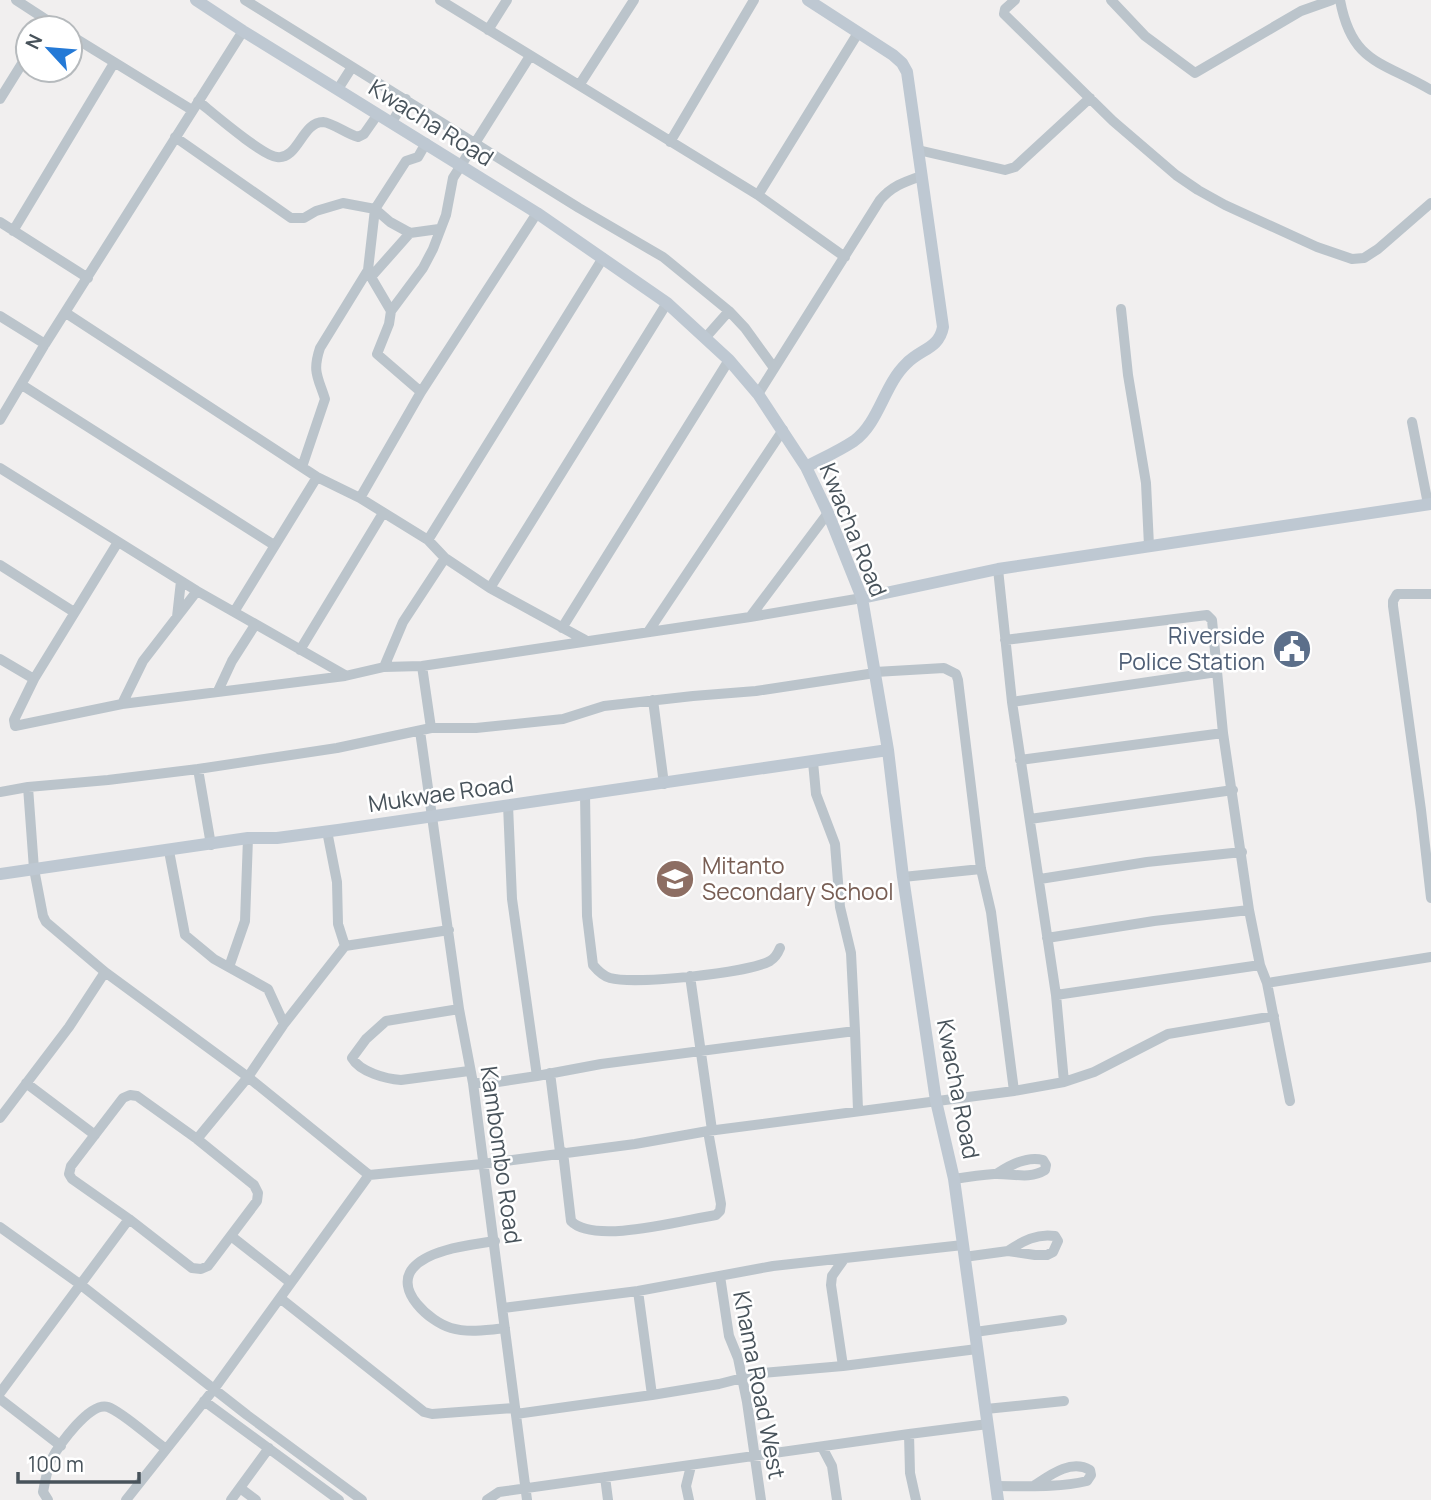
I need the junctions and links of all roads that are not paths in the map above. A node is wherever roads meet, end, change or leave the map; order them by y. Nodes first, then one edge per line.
1 (16, 0) edge
2 (196, 0) edge
3 (245, 0) edge
4 (440, 0) edge
5 (507, 0) edge
6 (634, 0) edge
7 (754, 0) edge
8 (1015, 0) edge
9 (1111, 0) edge
10 (1332, 0) edge
11 (1340, 0) edge
12 (811, 1) edge
13 (33, 14) edge
14 (488, 30) junction
15 (243, 32) junction
16 (858, 33) junction
17 (84, 44) edge
18 (530, 56) junction
19 (114, 62) junction
20 (352, 67) junction
21 (14, 76) edge
22 (580, 85) junction
23 (338, 89) junction
24 (1431, 90) edge
25 (1090, 98) junction
26 (0, 99) edge
27 (406, 99) junction
28 (195, 106) junction
29 (378, 114) junction
30 (392, 122) junction
31 (175, 137) junction
32 (476, 142) junction
33 (670, 142) junction
34 (426, 143) junction
35 (918, 150) junction
36 (459, 166) junction
37 (921, 176) junction
38 (758, 195) junction
39 (1431, 203) edge
40 (375, 209) junction
41 (537, 213) junction
42 (0, 222) edge
43 (439, 229) junction
44 (13, 231) junction
45 (410, 233) junction
46 (845, 257) junction
47 (603, 258) junction
48 (370, 272) junction
49 (89, 278) junction
50 (667, 303) junction
51 (1121, 309) dead end
52 (391, 311) junction
53 (729, 311) junction
54 (66, 313) junction
55 (0, 316) edge
56 (706, 337) junction
57 (45, 344) junction
58 (729, 360) junction
59 (774, 368) junction
60 (22, 385) junction
61 (421, 392) junction
62 (758, 394) junction
63 (1, 417) edge
64 (1412, 422) dead end
65 (783, 430) junction
66 (302, 467) junction
67 (806, 467) junction
68 (0, 468) edge
69 (317, 477) junction
70 (360, 498) junction
71 (1429, 504) edge
72 (383, 513) junction
73 (828, 513) junction
74 (428, 540) junction
75 (118, 542) junction
76 (274, 545) junction
77 (1149, 546) junction
78 (445, 558) junction
79 (0, 565) edge
80 (998, 569) junction
81 (181, 581) junction
82 (490, 588) junction
83 (197, 591) junction
84 (1431, 594) edge
85 (862, 598) junction
86 (75, 612) junction
87 (234, 612) junction
88 (750, 617) junction
89 (176, 618) junction
90 (255, 625) junction
91 (562, 628) junction
92 (648, 632) junction
93 (585, 640) junction
94 (1005, 640) junction
95 (300, 650) junction
96 (0, 659) edge
97 (422, 666) junction
98 (384, 667) junction
99 (875, 672) junction
100 (1217, 672) junction
101 (345, 676) junction
102 (34, 679) junction
103 (218, 691) junction
104 (653, 700) junction
105 (1012, 702) junction
106 (121, 704) junction
107 (431, 728) junction
108 (420, 731) junction
109 (1223, 733) junction
110 (888, 750) junction
111 (1020, 760) junction
112 (813, 762) junction
113 (198, 769) junction
114 (664, 784) junction
115 (28, 787) junction
116 (1233, 790) junction
117 (0, 792) edge
118 (585, 794) junction
119 (508, 806) junction
120 (432, 817) junction
121 (1030, 818) junction
122 (327, 831) junction
123 (248, 838) junction
124 (211, 845) junction
125 (169, 851) junction
126 (1242, 852) junction
127 (34, 869) junction
128 (981, 869) junction
129 (0, 874) edge
130 (903, 877) junction
131 (1040, 879) junction
132 (1431, 898) edge
133 (1249, 910) junction
134 (449, 930) junction
135 (1047, 938) junction
136 (345, 947) junction
137 (780, 948) dead end
138 (1431, 957) edge
139 (1260, 965) junction
140 (229, 967) junction
141 (106, 972) junction
142 (690, 976) junction
143 (1267, 982) junction
144 (1056, 995) junction
145 (459, 1009) junction
146 (1274, 1016) junction
147 (284, 1024) junction
148 (855, 1031) junction
149 (700, 1053) junction
150 (469, 1071) junction
151 (550, 1073) junction
152 (537, 1076) junction
153 (248, 1077) junction
154 (1064, 1082) junction
155 (26, 1083) junction
156 (473, 1083) junction
157 (1014, 1091) junction
158 (936, 1101) junction
159 (1290, 1101) dead end
160 (858, 1110) junction
161 (0, 1118) edge
162 (710, 1131) junction
163 (95, 1135) junction
164 (197, 1139) junction
165 (561, 1152) junction
166 (482, 1164) junction
167 (998, 1173) dead end
168 (369, 1175) junction
169 (954, 1179) junction
170 (129, 1219) junction
171 (0, 1227) edge
172 (231, 1236) junction
173 (495, 1241) junction
174 (963, 1251) junction
175 (1008, 1251) dead end
176 (844, 1259) junction
177 (719, 1276) junction
178 (291, 1283) junction
179 (81, 1284) junction
180 (638, 1291) junction
181 (280, 1298) junction
182 (503, 1308) junction
183 (1062, 1320) dead end
184 (505, 1328) junction
185 (975, 1332) junction
186 (977, 1349) junction
187 (843, 1366) junction
188 (741, 1377) junction
189 (214, 1388) junction
190 (0, 1393) edge
191 (652, 1395) junction
192 (0, 1399) edge
193 (204, 1401) junction
194 (1064, 1401) dead end
195 (986, 1409) junction
196 (515, 1411) junction
197 (247, 1415) junction
198 (988, 1424) junction
199 (238, 1426) junction
200 (909, 1434) junction
201 (61, 1446) junction
202 (822, 1447) junction
203 (269, 1448) junction
204 (166, 1449) junction
205 (754, 1457) junction
206 (691, 1466) junction
207 (604, 1477) junction
208 (1035, 1485) junction
209 (996, 1486) junction
210 (240, 1488) junction
211 (527, 1495) edge
212 (48, 1500) edge
213 (126, 1500) edge
214 (231, 1500) edge
215 (256, 1500) edge
216 (339, 1500) edge
217 (362, 1500) edge
218 (488, 1500) edge
219 (608, 1500) edge
220 (689, 1500) edge
221 (761, 1500) edge
222 (838, 1500) edge
223 (916, 1500) edge
224 (998, 1500) edge

1 - 13 street
2 - 15 main road, Kwacha Road
3 - 20 street
4 - 14 street
5 - 14 street
6 - 22 street
7 - 33 street
8 - 25 street
9 - 10 street
11 - 24 street
12 - 16 main road
14 - 18 street
15 - 23 main road, Kwacha Road
15 - 28 street
16 - 35 main road
16 - 38 street
17 - 19 street
18 - 22 street
18 - 32 street
19 - 28 street
19 - 44 street
20 - 23 street
20 - 27 street
21 - 26 street
22 - 33 street
23 - 29 main road, Kwacha Road
25 - 35 street
25 - 39 street
27 - 30 street
27 - 32 street
28 - 29 street
28 - 31 street
29 - 30 main road, Kwacha Road
30 - 34 main road, Kwacha Road
31 - 40 street
31 - 49 street
32 - 36 street
32 - 53 street
33 - 38 street
34 - 36 main road, Kwacha Road
34 - 40 street
35 - 37 main road
36 - 41 main road, Kwacha Road
36 - 43 street
37 - 46 street
37 - 67 main road
38 - 46 street
40 - 45 street
40 - 48 street
41 - 47 main road, Kwacha Road
41 - 61 street
42 - 44 street
43 - 45 street
43 - 52 street
44 - 49 street
45 - 48 street
46 - 59 street
47 - 50 main road, Kwacha Road
47 - 74 street
48 - 52 street
48 - 66 street
49 - 54 street
50 - 56 main road, Kwacha Road
50 - 82 street
51 - 77 street
52 - 61 street
53 - 56 street
53 - 59 street
54 - 57 street
54 - 66 street
55 - 57 street
56 - 58 main road, Kwacha Road
57 - 60 street
58 - 62 main road, Kwacha Road
58 - 91 street
59 - 62 street
60 - 63 street
60 - 76 street
61 - 70 street
62 - 65 main road, Kwacha Road
64 - 71 street
65 - 67 main road, Kwacha Road
65 - 92 street
66 - 69 street
67 - 73 main road, Kwacha Road
68 - 75 street
69 - 70 street
69 - 76 street
70 - 72 street
71 - 77 main road
72 - 74 street
72 - 95 street
73 - 85 main road, Kwacha Road
73 - 88 street
74 - 78 street
75 - 81 street
75 - 86 street
76 - 87 street
77 - 80 main road
78 - 82 street
78 - 98 street
79 - 86 street
80 - 85 main road
80 - 94 street
81 - 83 street
81 - 89 street
82 - 91 street
83 - 87 street
83 - 89 street
84 - 132 street
85 - 88 street
85 - 99 main road, Kwacha Road
86 - 102 street
87 - 90 street
88 - 92 street
89 - 106 street
90 - 95 street
90 - 103 street
91 - 93 street
92 - 93 street
93 - 97 street
94 - 100 street
94 - 105 street
95 - 101 street
96 - 102 street
97 - 98 street
97 - 107 street
98 - 101 street
99 - 104 street
99 - 110 main road, Kwacha Road
99 - 128 street
100 - 105 street
100 - 109 street
101 - 103 street
102 - 106 street
103 - 106 street
104 - 107 street
104 - 114 street
105 - 111 street
107 - 108 street
108 - 113 street
108 - 120 street, Kambombo Road
109 - 111 street
109 - 116 street
110 - 112 main road, Mukwae Road
110 - 130 main road, Kwacha Road
111 - 121 street
112 - 114 main road, Mukwae Road
112 - 148 street
113 - 115 street
113 - 124 street
114 - 118 main road, Mukwae Road
115 - 117 street
115 - 127 street
116 - 121 street
116 - 126 street
118 - 119 main road, Mukwae Road
118 - 142 street
119 - 120 main road, Mukwae Road
119 - 152 street
120 - 122 main road, Mukwae Road
120 - 134 street, Kambombo Road
121 - 131 street
122 - 123 main road, Mukwae Road
122 - 136 street
123 - 124 main road, Mukwae Road
123 - 140 street
124 - 125 main road, Mukwae Road
125 - 127 main road, Mukwae Road
125 - 140 street
126 - 131 street
126 - 133 street
127 - 129 main road, Mukwae Road
127 - 141 street
128 - 130 street
128 - 157 street
130 - 158 main road, Kwacha Road
131 - 135 street
133 - 135 street
133 - 139 street
134 - 136 street
134 - 145 street, Kambombo Road
135 - 144 street
136 - 147 street
137 - 142 street
138 - 143 street
139 - 143 street
139 - 144 street
140 - 147 street
141 - 153 street
141 - 155 street
142 - 149 street
143 - 146 street
144 - 154 street
145 - 150 street, Kambombo Road
145 - 150 street
146 - 154 street
146 - 159 street
147 - 153 street
148 - 149 street
148 - 160 street
149 - 151 street
149 - 162 street
150 - 156 street, Kambombo Road
151 - 152 street
151 - 165 street
152 - 156 street
153 - 164 street
153 - 168 street
154 - 157 street
155 - 161 street
155 - 163 street
156 - 166 street, Kambombo Road
157 - 158 street
158 - 160 street
158 - 169 main road, Kwacha Road
160 - 162 street
162 - 165 street
162 - 165 street
163 - 164 street
163 - 170 street
164 - 172 street
165 - 166 street
166 - 168 street
166 - 173 street, Kambombo Road
167 - 169 street
168 - 178 street
169 - 174 main road, Kwacha Road
170 - 172 street
170 - 179 street
171 - 179 street
172 - 178 street
173 - 182 street, Kambombo Road
173 - 184 street
174 - 175 street
174 - 176 street
174 - 185 main road, Kwacha Road
176 - 177 street
176 - 187 street
177 - 180 street
177 - 188 street, Khama Road West
178 - 181 street
179 - 189 street
179 - 190 street
180 - 182 street
180 - 191 street
181 - 189 street
181 - 196 street
182 - 184 street, Kambombo Road
183 - 185 street
184 - 196 street, Kambombo Road
185 - 186 main road, Kwacha Road
186 - 187 street
186 - 195 main road, Kwacha Road
187 - 188 street
188 - 191 street
188 - 205 street, Khama Road West
189 - 193 street
189 - 197 street
191 - 196 street
192 - 201 street
193 - 199 street
193 - 204 street
194 - 195 street
195 - 198 main road, Kwacha Road
196 - 211 street, Kambombo Road
197 - 199 street
197 - 217 street
198 - 200 street
198 - 209 main road, Kwacha Road
199 - 203 street
200 - 202 street
200 - 223 street
201 - 204 street
201 - 212 street
202 - 205 street
202 - 222 street
203 - 210 street
203 - 216 street
204 - 213 street
205 - 206 street
205 - 221 street, Khama Road West
206 - 207 street
206 - 220 street
207 - 211 street
207 - 219 street
208 - 208 street
208 - 209 street
209 - 224 main road, Kwacha Road
210 - 214 street
210 - 215 street
211 - 218 street

